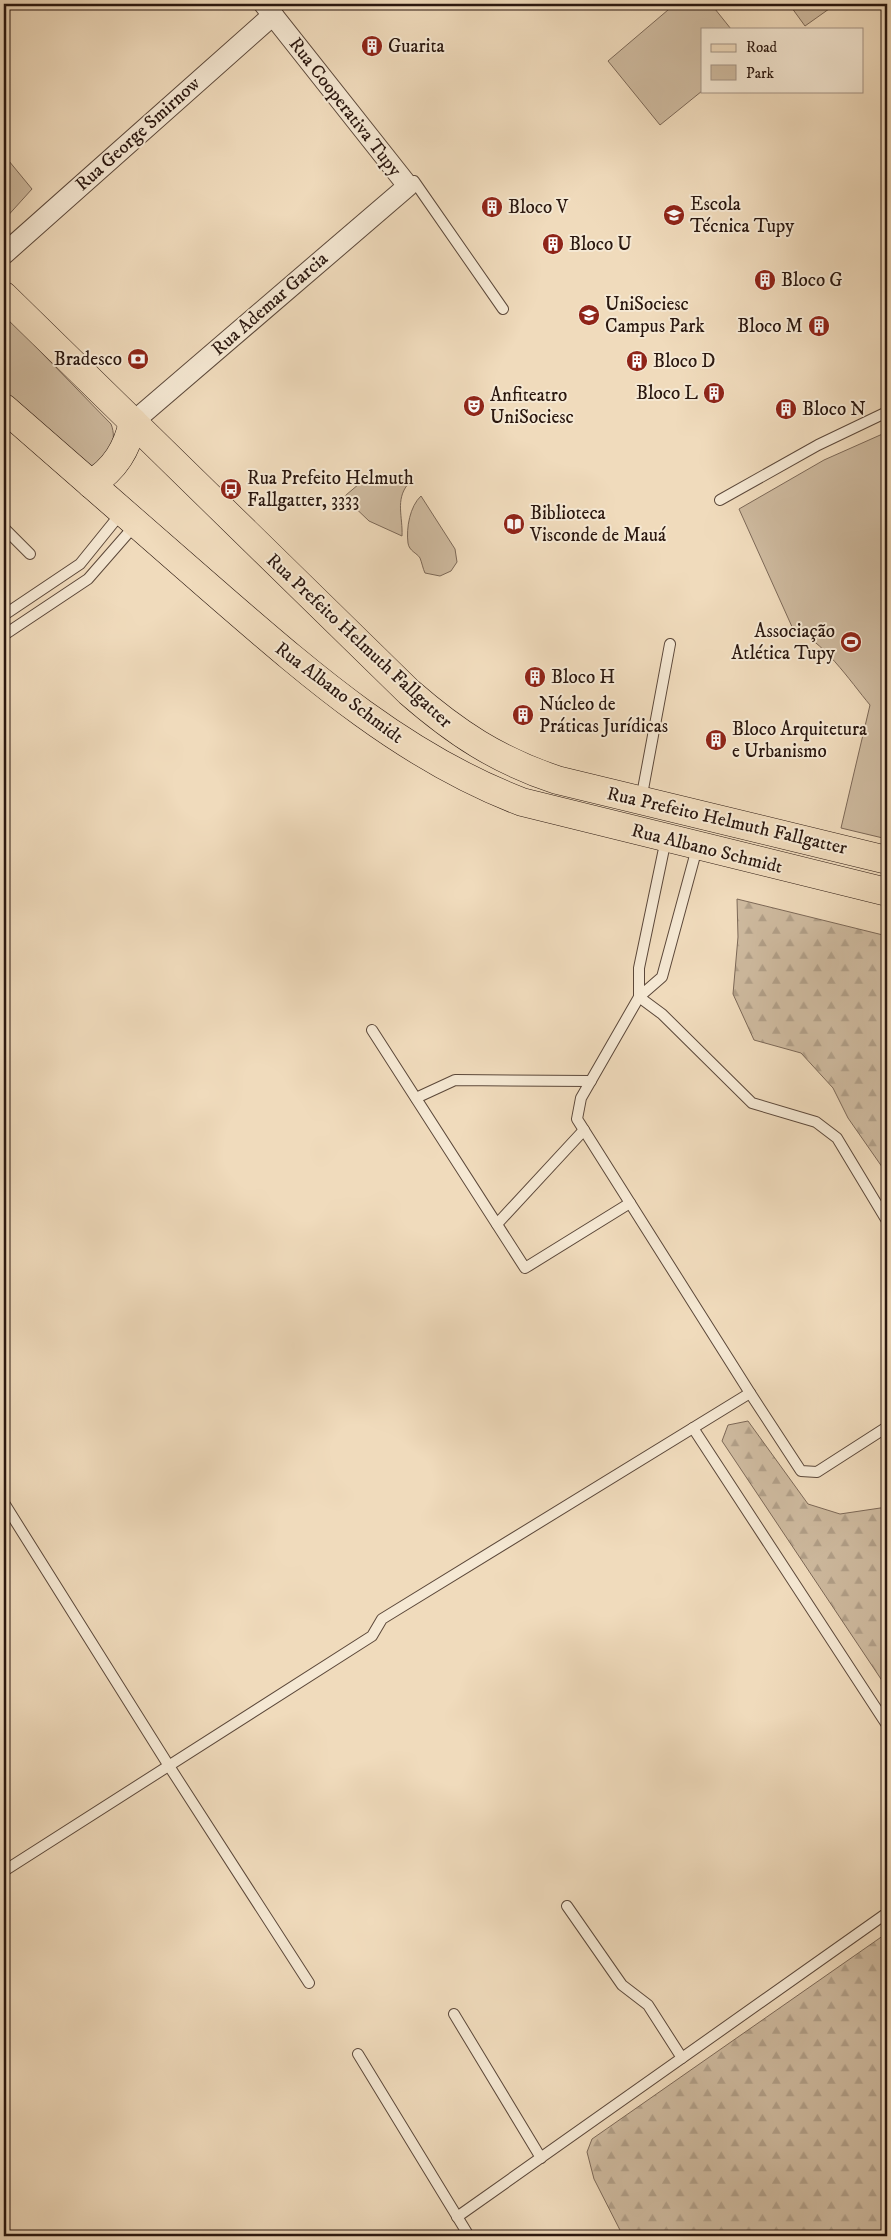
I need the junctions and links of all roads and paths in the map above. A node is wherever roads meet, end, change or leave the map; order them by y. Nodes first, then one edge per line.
1 (268, 9) edge
2 (411, 184) junction
3 (4, 254) edge
4 (4, 296) edge
5 (504, 309) dead end
6 (4, 408) edge
7 (887, 412) edge
8 (133, 422) junction
9 (91, 484) junction
10 (720, 500) dead end
11 (130, 517) junction
12 (4, 528) edge
13 (30, 554) dead end
14 (4, 615) edge
15 (4, 635) edge
16 (670, 644) dead end
17 (641, 801) junction
18 (666, 839) junction
19 (698, 846) junction
20 (887, 860) edge
21 (887, 892) edge
22 (639, 997) junction
23 (372, 1030) dead end
24 (591, 1081) junction
25 (416, 1098) junction
26 (584, 1130) junction
27 (630, 1202) junction
28 (887, 1221) edge
29 (497, 1224) junction
30 (750, 1393) junction
31 (887, 1427) edge
32 (693, 1428) junction
33 (4, 1503) edge
34 (887, 1725) edge
35 (169, 1766) junction
36 (4, 1871) edge
37 (567, 1906) dead end
38 (887, 1913) edge
39 (309, 1983) dead end
40 (454, 2014) dead end
41 (358, 2054) dead end
42 (682, 2058) junction
43 (541, 2158) junction
44 (457, 2216) junction
45 (469, 2236) edge

1 - 2 street, Rua Cooperativa Tupy
1 - 3 street, Rua George Smirnow
2 - 5 lane
2 - 8 street, Rua Ademar Garcia
4 - 8 main road, Rua Prefeito Helmuth Fallgatter
6 - 9 main road, Rua Albano Schmidt
7 - 10 lane
8 - 9 main road
8 - 17 main road, Rua Prefeito Helmuth Fallgatter
9 - 11 main road, Rua Albano Schmidt
11 - 14 lane
11 - 15 lane
11 - 18 main road, Rua Albano Schmidt
12 - 13 lane
16 - 17 lane
17 - 20 main road, Rua Prefeito Helmuth Fallgatter
18 - 19 main road, Rua Albano Schmidt
18 - 22 lane
19 - 21 main road, Rua Albano Schmidt
19 - 22 lane
22 - 24 lane
22 - 28 lane
23 - 25 lane
24 - 25 lane
24 - 26 lane
25 - 29 lane
26 - 27 lane
26 - 29 lane
27 - 29 lane
27 - 30 lane
30 - 31 lane
30 - 32 lane
32 - 34 lane
32 - 35 lane
33 - 35 lane
35 - 36 lane
35 - 39 lane
37 - 42 lane
38 - 42 lane
40 - 43 lane
41 - 44 lane
42 - 43 lane
43 - 44 lane
44 - 45 lane

